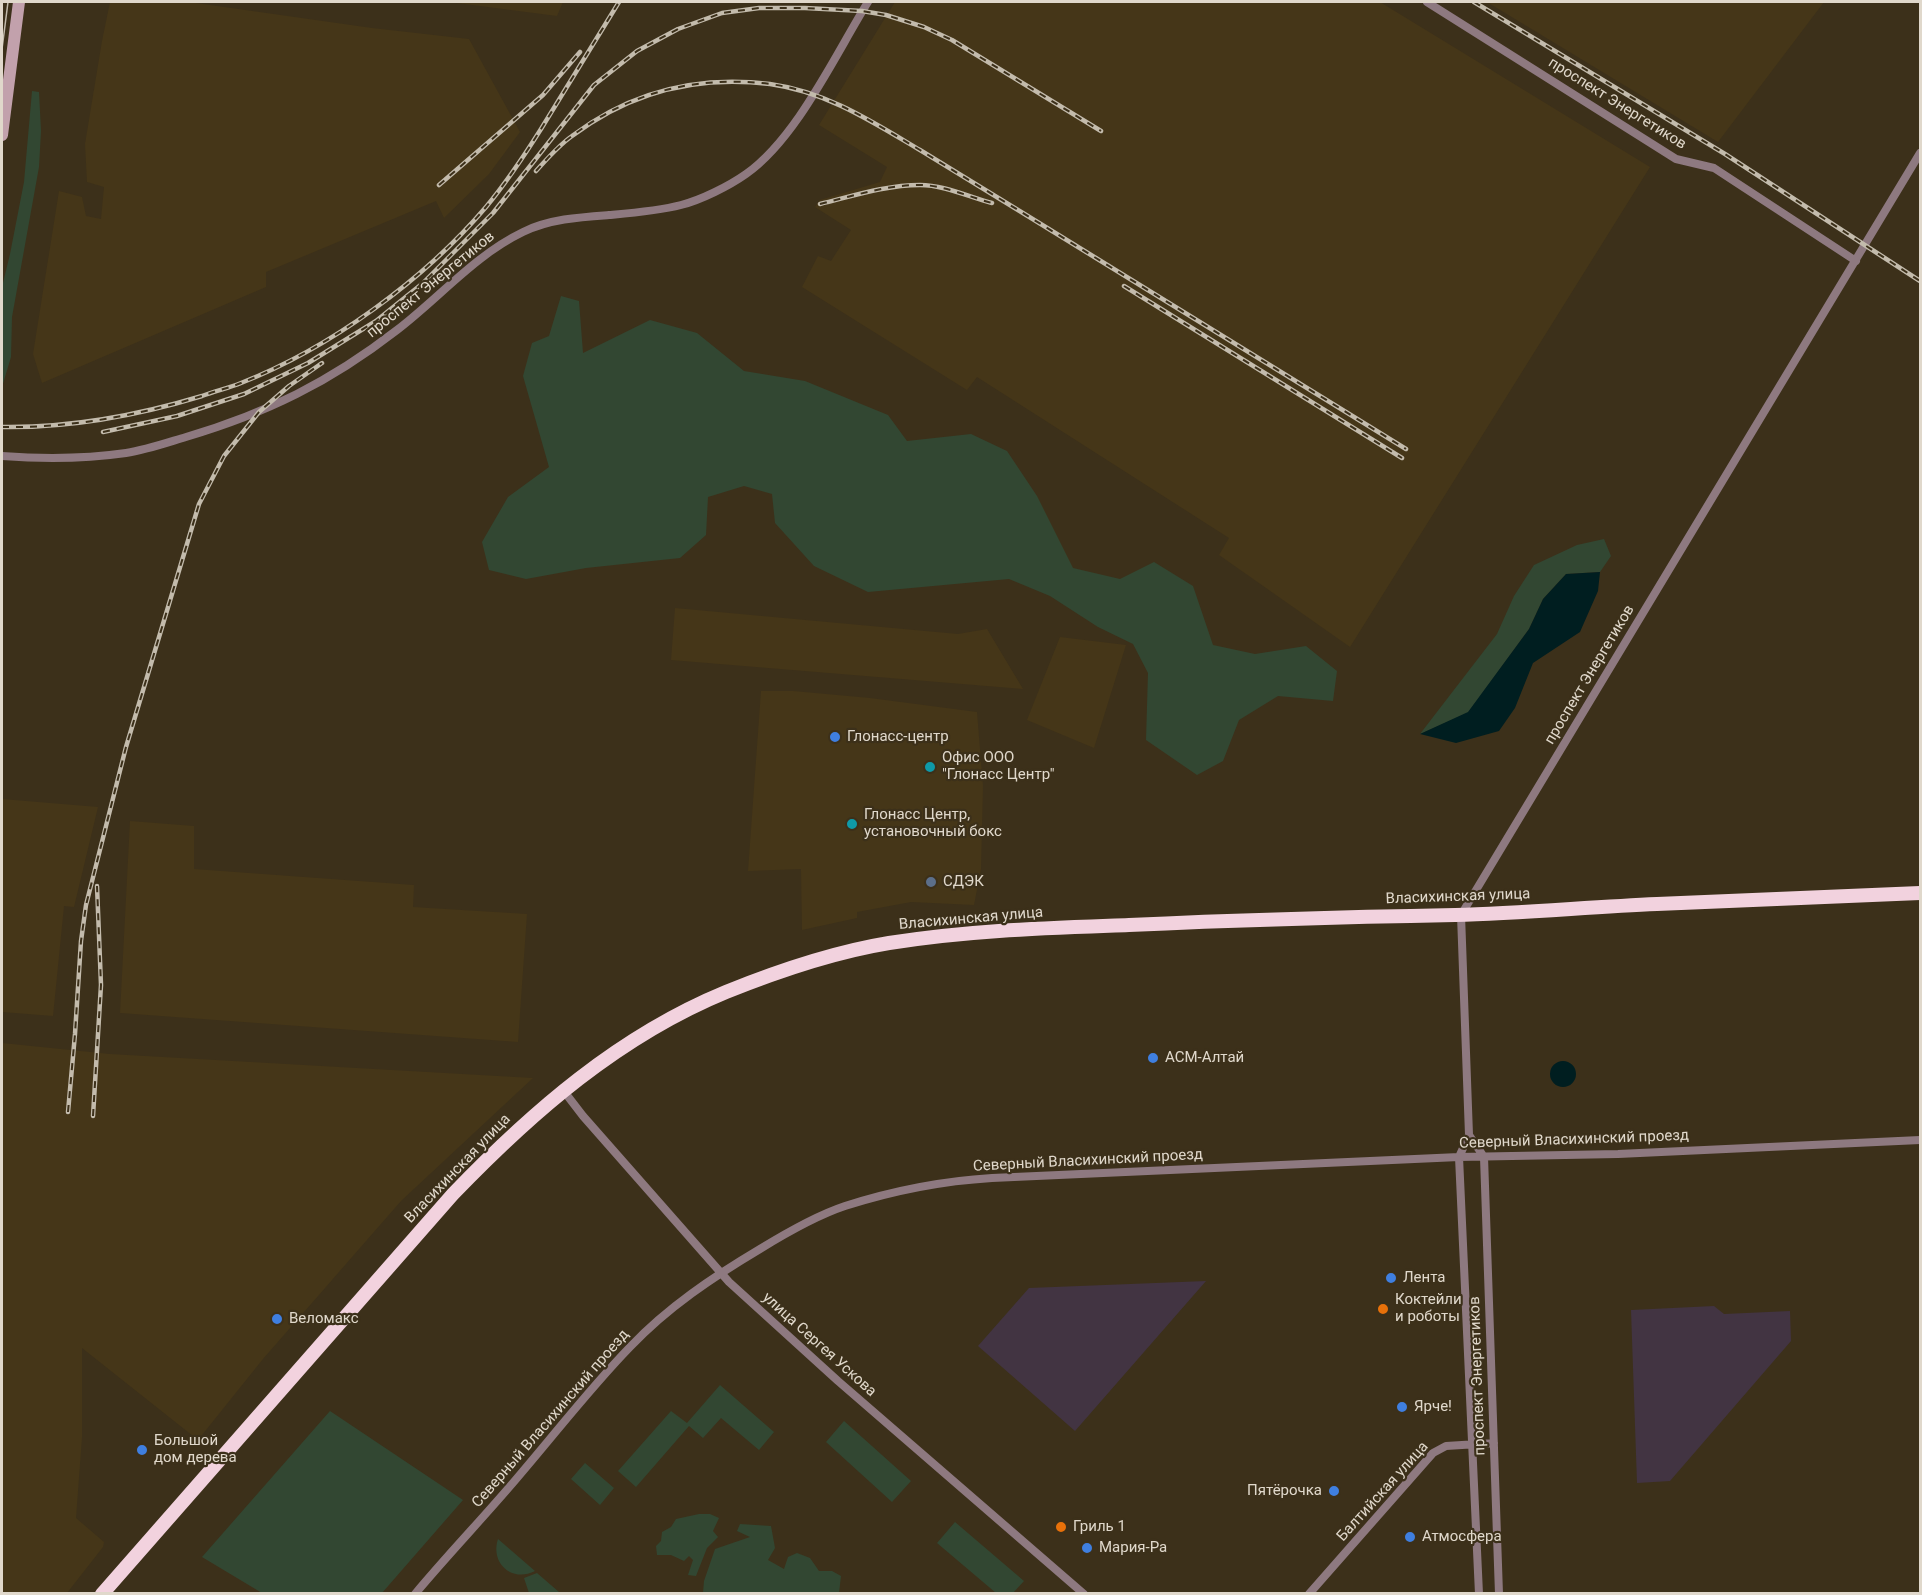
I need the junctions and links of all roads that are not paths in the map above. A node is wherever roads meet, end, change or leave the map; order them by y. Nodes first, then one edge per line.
1 (19, 2) edge
2 (868, 2) edge
3 (1427, 2) edge
4 (2, 135) edge
5 (1920, 153) edge
6 (1856, 261) junction
7 (2, 456) edge
8 (1920, 893) edge
9 (1461, 915) junction
10 (563, 1090) junction
11 (1469, 1135) junction
12 (1920, 1140) edge
13 (1459, 1157) junction
14 (1484, 1157) junction
15 (721, 1273) junction
16 (1494, 1443) junction
17 (1472, 1444) junction
18 (102, 1593) edge
19 (414, 1593) edge
20 (1084, 1593) edge
21 (1309, 1593) edge
22 (1479, 1593) edge
23 (1499, 1593) edge

1 - 4 main road
2 - 7 street, проспект Энергетиков
3 - 6 street, проспект Энергетиков
5 - 6 street, проспект Энергетиков
6 - 9 street, проспект Энергетиков
8 - 9 highway, Власихинская улица
9 - 10 highway, Власихинская улица
9 - 11 street
10 - 15 street, улица Сергея Ускова
10 - 18 highway, Власихинская улица
11 - 13 street
11 - 14 street
12 - 14 street, Северный Власихинский проезд
13 - 14 street, Северный Власихинский проезд
13 - 15 street, Северный Власихинский проезд
13 - 17 street, проспект Энергетиков
14 - 16 street, проспект Энергетиков
15 - 19 street, Северный Власихинский проезд
15 - 20 street, улица Сергея Ускова
16 - 17 street, Балтийская улица
16 - 23 street, проспект Энергетиков
17 - 21 street, Балтийская улица
17 - 22 street, проспект Энергетиков

